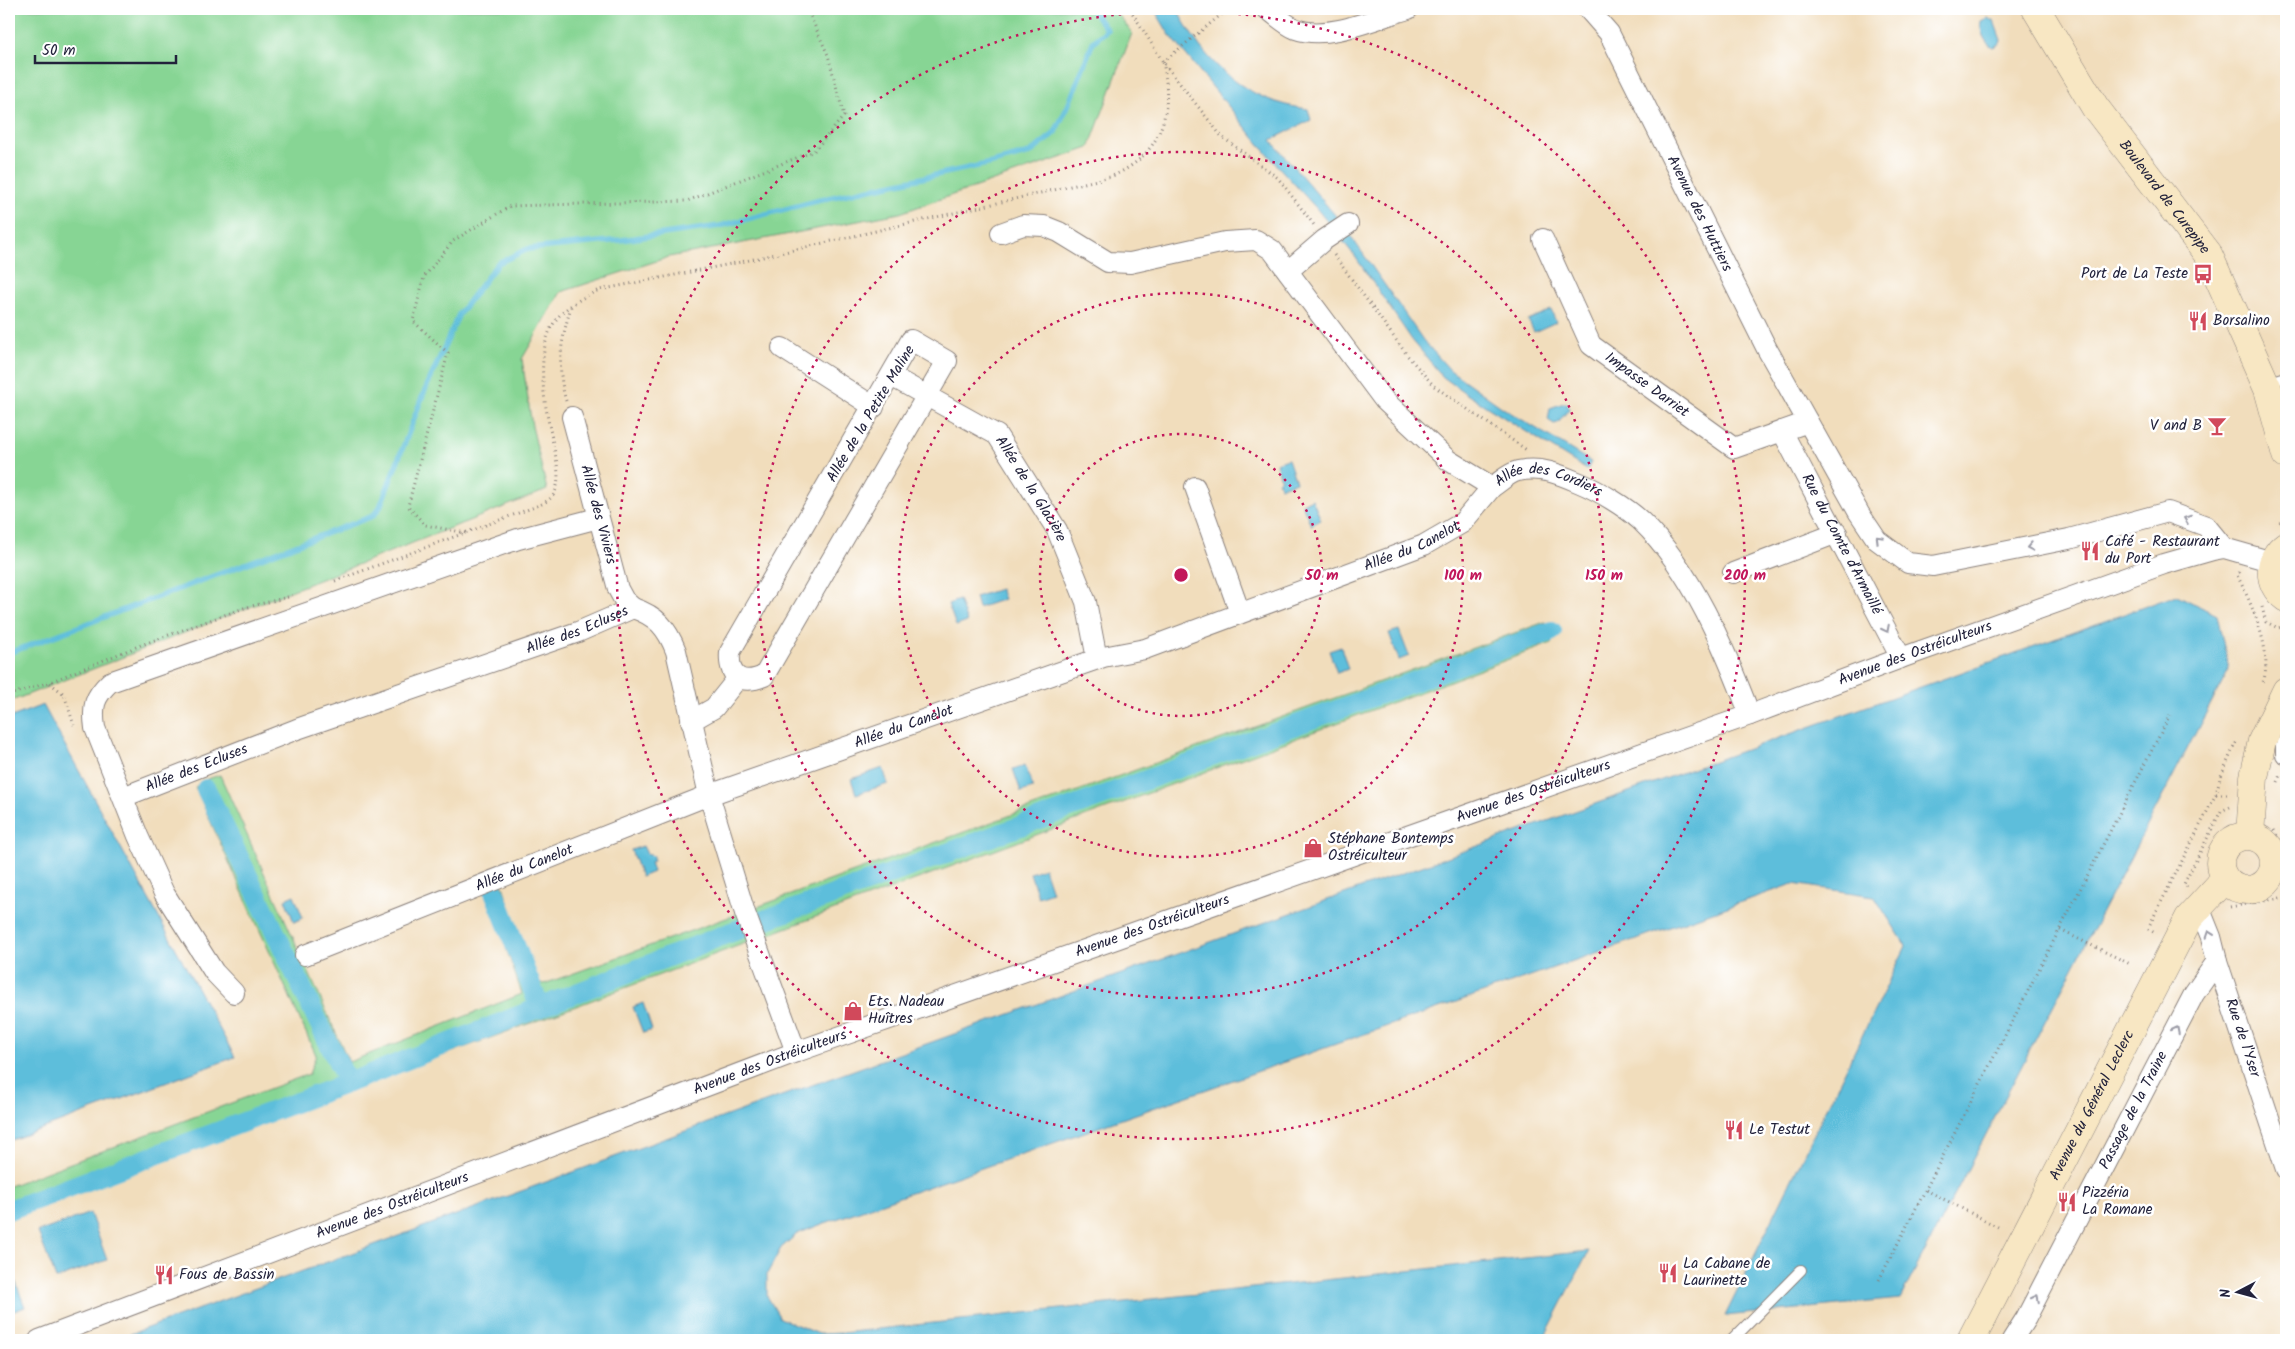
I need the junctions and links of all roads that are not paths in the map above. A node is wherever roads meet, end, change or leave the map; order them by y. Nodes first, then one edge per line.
1 (1267, 9) edge
2 (1408, 9) edge
3 (1588, 9) edge
4 (2036, 9) edge
5 (1348, 224) dead end
6 (1002, 233) dead end
7 (1543, 239) dead end
8 (1288, 272) junction
9 (782, 348) dead end
10 (891, 376) junction
11 (2276, 380) edge
12 (927, 396) junction
13 (874, 407) junction
14 (572, 417) road end
15 (1808, 422) junction
16 (1782, 431) junction
17 (2286, 455) edge
18 (1195, 487) dead end
19 (1492, 487) junction
20 (598, 518) junction
21 (1837, 533) junction
22 (2224, 548) junction
23 (2279, 553) edge
24 (1733, 573) dead end
25 (2285, 600) edge
26 (633, 608) junction
27 (1240, 613) junction
28 (1901, 658) junction
29 (1097, 659) junction
30 (738, 678) junction
31 (2273, 690) edge
32 (1750, 715) junction
33 (691, 721) junction
34 (709, 795) junction
35 (124, 797) junction
36 (2250, 835) junction
37 (2280, 874) edge
38 (2224, 879) junction
39 (2199, 907) junction
40 (305, 955) dead end
41 (2217, 961) junction
42 (234, 993) dead end
43 (796, 1052) junction
44 (2286, 1168) edge
45 (1801, 1270) dead end
46 (40, 1340) edge
47 (1732, 1340) edge
48 (1971, 1340) edge
49 (2012, 1340) edge

1 - 2 street
3 - 15 street, Avenue des Huttiers
4 - 11 main road, Boulevard de Curepipe
5 - 8 street
6 - 8 street, Allée des Cordiers
7 - 16 street, Impasse Darriet
8 - 19 street, Allée des Cordiers
9 - 13 street
10 - 12 street, Allée de la Glacière
10 - 12 street, Allée de la Petite Maline
10 - 13 street, Allée de la Petite Maline
11 - 17 main road, Boulevard de Curepipe
12 - 29 street, Allée de la Glacière
12 - 30 street, Allée de la Petite Maline
13 - 30 street, Allée de la Petite Maline
14 - 20 street, Allée des Viviers
15 - 16 street, Impasse Darriet
22 -> 15 street, Avenue des Huttiers
16 - 21 street, Rue du Comte d'Armaillé
18 - 27 street
19 - 27 street, Allée du Canelot
19 - 32 street, Allée des Cordiers
20 - 26 street, Allée des Viviers
20 - 35 street
21 - 24 street
21 -> 28 street, Rue du Comte d'Armaillé
22 - 23 street
22 - 28 street, Avenue des Ostréiculteurs
23 - 25 main road
26 - 33 street, Allée des Ecluses
26 - 35 street, Allée des Ecluses
27 - 29 street, Allée du Canelot
28 - 32 street, Avenue des Ostréiculteurs
29 - 34 street, Allée du Canelot
30 - 33 street
31 - 36 main road
32 - 43 street, Avenue des Ostréiculteurs
33 - 34 street, Allée des Ecluses
34 - 40 street, Allée du Canelot
34 - 43 street, Allée des Ecluses
35 - 42 street
36 - 37 main road
36 - 38 main road
37 - 38 main road
38 - 39 main road, Avenue du Général Leclerc
41 -> 39 street, Rue de l'Yser
39 - 48 main road, Avenue du Général Leclerc
41 - 44 street, Rue de l'Yser
49 -> 41 street, Passage de la Traine
43 - 46 street, Avenue des Ostréiculteurs
45 - 47 lane

